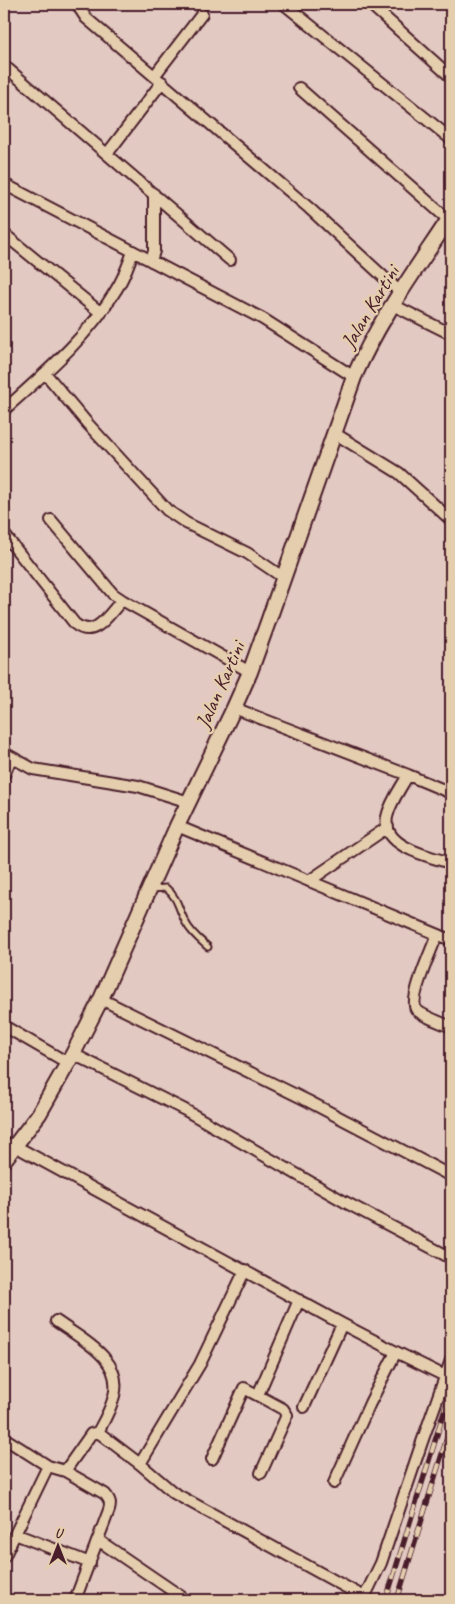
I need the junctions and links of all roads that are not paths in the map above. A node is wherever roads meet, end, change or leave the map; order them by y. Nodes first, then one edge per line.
1 (284, 4) edge
2 (370, 4) edge
3 (78, 6) edge
4 (202, 14) dead end
5 (8, 69) dead end
6 (451, 77) edge
7 (158, 78) junction
8 (300, 88) dead end
9 (451, 139) edge
10 (107, 154) junction
11 (4, 184) edge
12 (154, 194) junction
13 (450, 220) edge
14 (4, 234) edge
15 (133, 252) junction
16 (230, 260) dead end
17 (151, 261) junction
18 (401, 292) junction
19 (392, 305) junction
20 (101, 313) junction
21 (451, 334) edge
22 (45, 373) junction
23 (354, 377) junction
24 (4, 410) edge
25 (334, 433) junction
26 (51, 520) dead end
27 (451, 520) edge
28 (4, 534) edge
29 (284, 578) junction
30 (122, 600) junction
31 (250, 672) junction
32 (234, 708) junction
33 (7, 756) edge
34 (408, 774) junction
35 (4, 775) edge
36 (451, 793) edge
37 (189, 802) junction
38 (177, 826) junction
39 (388, 827) junction
40 (451, 863) edge
41 (309, 881) junction
42 (149, 889) junction
43 (437, 935) junction
44 (451, 940) edge
45 (208, 947) dead end
46 (101, 999) junction
47 (4, 1026) edge
48 (451, 1027) edge
49 (71, 1058) junction
50 (10, 1144) edge
51 (4, 1160) edge
52 (451, 1176) edge
53 (451, 1258) edge
54 (245, 1270) junction
55 (299, 1300) junction
56 (56, 1321) dead end
57 (342, 1324) junction
58 (396, 1352) junction
59 (451, 1360) edge
60 (448, 1378) edge
61 (258, 1395) junction
62 (304, 1407) dead end
63 (98, 1432) junction
64 (4, 1438) edge
65 (212, 1459) dead end
66 (140, 1464) junction
67 (48, 1466) junction
68 (65, 1471) junction
69 (261, 1473) dead end
70 (334, 1482) dead end
71 (15, 1534) junction
72 (98, 1540) junction
73 (4, 1557) edge
74 (90, 1562) junction
75 (364, 1599) edge
76 (75, 1600) edge
77 (186, 1600) edge

1 - 9 street
2 - 6 street
3 - 7 street
4 - 7 street
5 - 10 street
7 - 10 street
7 - 18 street
8 - 13 street
10 - 12 street
11 - 15 street
12 - 16 street
12 - 17 street
13 - 18 street, Jalan Kartini
14 - 20 street
15 - 17 street
15 - 20 street
17 - 23 street
18 - 19 street, Jalan Kartini
19 - 21 street
19 - 23 street, Jalan Kartini
20 - 22 street
22 - 24 street
22 - 29 street
23 - 25 street, Jalan Kartini
25 - 27 street
25 - 29 street, Jalan Kartini
26 - 30 street
28 - 30 street
29 - 31 street, Jalan Kartini
30 - 31 street
31 - 32 street, Jalan Kartini
32 - 34 street
32 - 37 street, Jalan Kartini
33 - 35 street
33 - 37 street
34 - 36 street
34 - 39 street
37 - 38 street, Jalan Kartini
38 - 41 street
38 - 42 street, Jalan Kartini
39 - 40 street
39 - 41 street
41 - 43 street
42 - 45 lane
42 - 46 street, Jalan Kartini
43 - 44 street
43 - 48 street
46 - 49 street, Jalan Kartini
46 - 52 street
47 - 49 street
49 - 50 street, Jalan Kartini
49 - 53 street
50 - 51 street, Jalan Kartini
50 - 54 street
54 - 55 street
54 - 66 street
55 - 57 street
55 - 61 street
56 - 63 street
57 - 58 street
57 - 62 street
58 - 60 street
58 - 70 street
59 - 60 street
60 - 75 street
61 - 65 street
61 - 69 street
63 - 66 street
63 - 68 street
64 - 67 street
66 - 75 street
67 - 68 street
67 - 71 street
68 - 72 street
71 - 73 street
71 - 74 street
72 - 74 street
72 - 77 street
74 - 76 street

